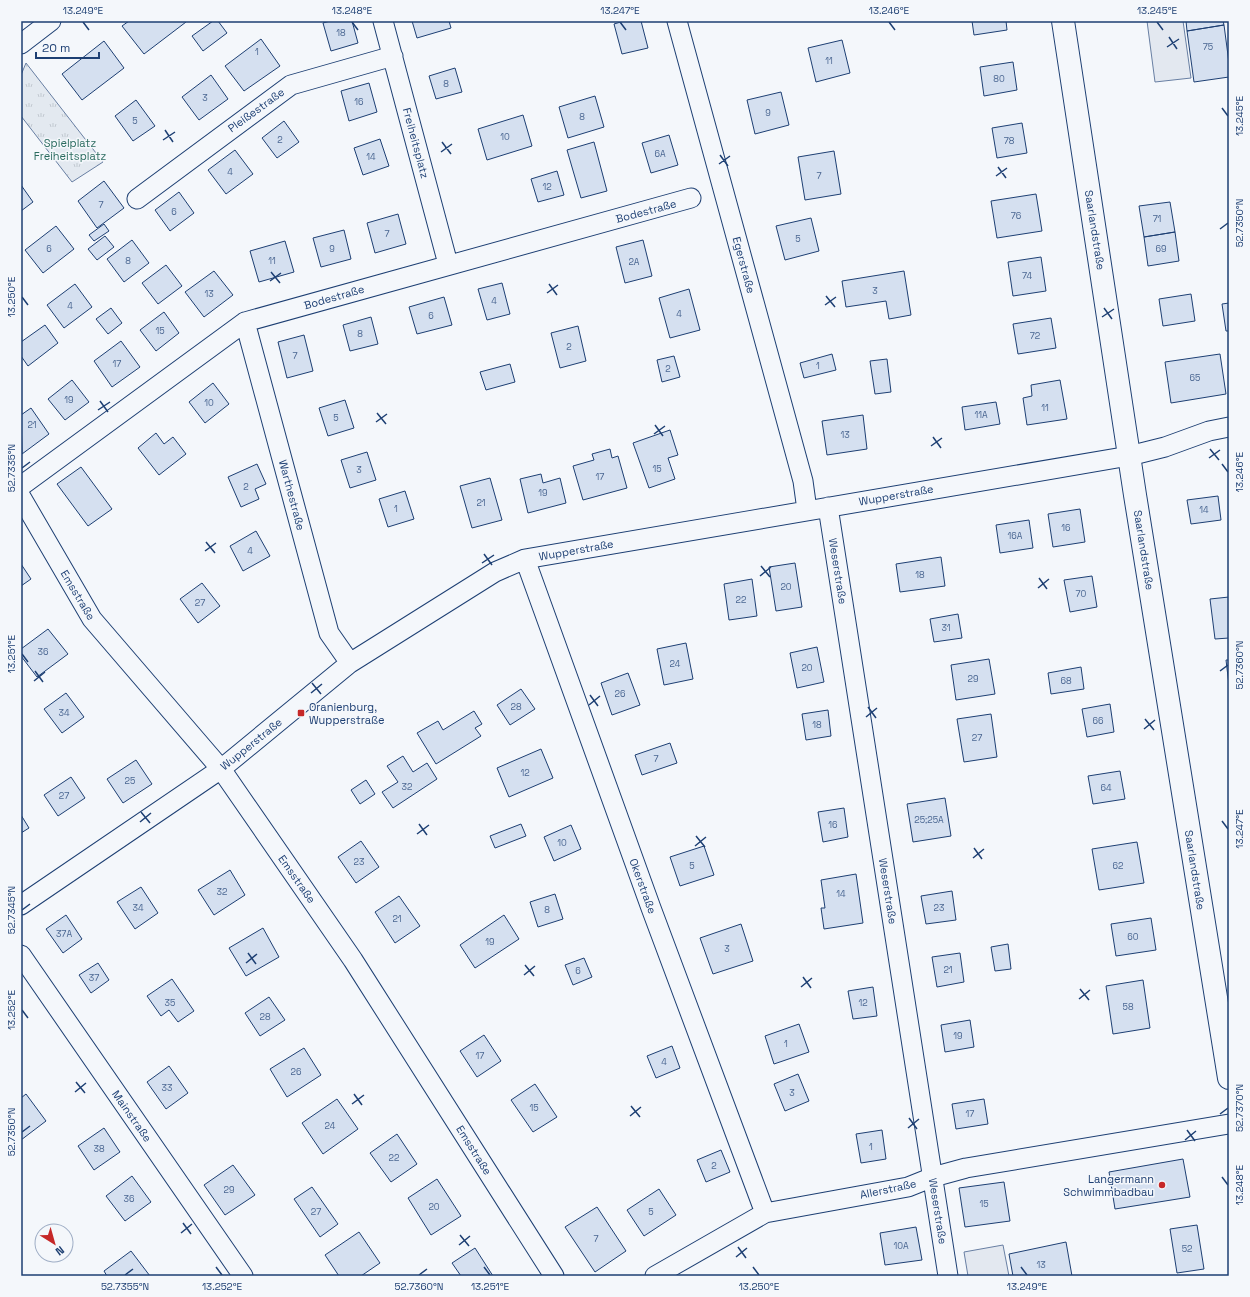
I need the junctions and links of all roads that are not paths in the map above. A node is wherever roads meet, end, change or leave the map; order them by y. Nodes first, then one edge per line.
1 (51, 21) edge
2 (383, 21) edge
3 (677, 21) edge
4 (1063, 21) edge
5 (21, 44) edge
6 (393, 56) junction
7 (137, 198) dead end
8 (691, 198) dead end
9 (448, 264) junction
10 (245, 322) junction
11 (1229, 427) edge
12 (1129, 456) junction
13 (21, 486) edge
14 (21, 497) edge
15 (828, 507) junction
16 (807, 510) junction
17 (525, 559) junction
18 (350, 664) junction
19 (221, 768) junction
20 (21, 905) edge
21 (21, 955) edge
22 (1227, 1057) edge
23 (1229, 1078) edge
24 (1229, 1124) edge
25 (933, 1177) junction
26 (765, 1213) junction
27 (243, 1276) edge
28 (554, 1276) edge
29 (655, 1276) edge
30 (948, 1276) edge

1 - 5 street
2 - 6 street, Freiheitsplatz
3 - 16 street, Egerstraße
4 - 12 street, Saarlandstraße
6 - 7 street, Pleißestraße
6 - 9 street, Freiheitsplatz
8 - 9 street, Bodestraße
9 - 10 street, Bodestraße
10 - 13 street, Bodestraße
10 - 18 street, Warthestraße
11 - 12 street, Wupperstraße
12 - 15 street, Wupperstraße
12 - 22 street, Saarlandstraße
14 - 19 street, Emsstraße
15 - 16 street, Wupperstraße
15 - 25 street, Weserstraße
16 - 17 street, Wupperstraße
17 - 18 street, Wupperstraße
17 - 26 street, Okerstraße
18 - 19 street, Wupperstraße
19 - 20 street, Wupperstraße
19 - 28 street, Emsstraße
21 - 27 street, Mainstraße
22 - 23 street, Saarlandstraße
24 - 25 street, Allerstraße
25 - 26 street, Allerstraße
25 - 30 street, Weserstraße
26 - 29 street, Allerstraße

